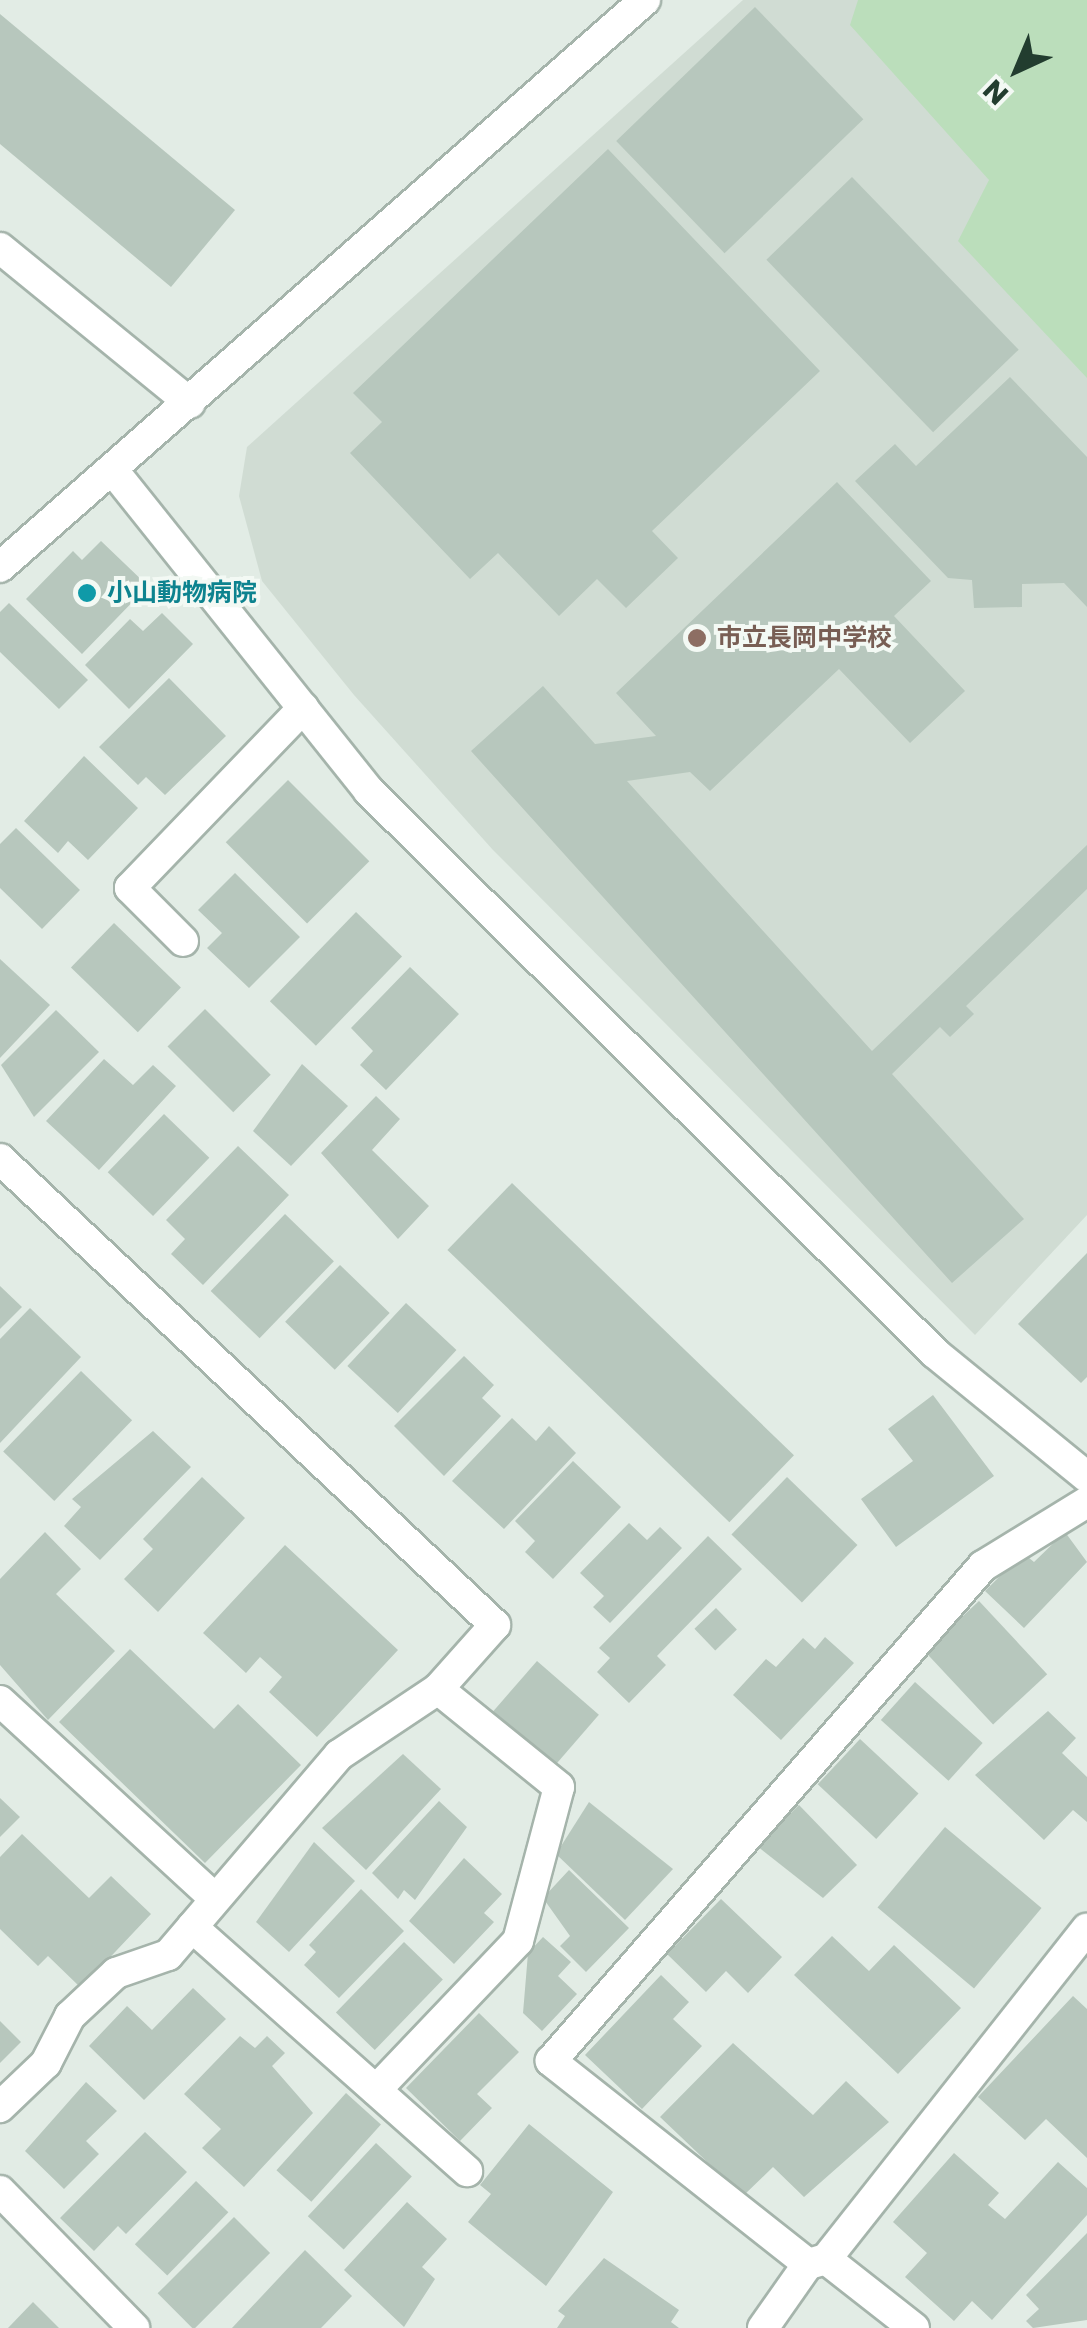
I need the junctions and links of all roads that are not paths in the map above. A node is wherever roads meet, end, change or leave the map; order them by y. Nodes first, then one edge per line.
1 (645, 0) edge
2 (0, 248) edge
3 (190, 402) junction
4 (112, 469) junction
5 (0, 566) edge
6 (303, 708) junction
7 (184, 941) dead end
8 (0, 1159) edge
9 (1087, 1476) edge
10 (1087, 1502) edge
11 (438, 1688) junction
12 (0, 1701) edge
13 (215, 1899) junction
14 (192, 1926) junction
15 (1087, 1929) edge
16 (376, 2090) junction
17 (0, 2107) edge
18 (467, 2171) dead end
19 (0, 2191) edge
20 (817, 2261) junction
21 (134, 2328) edge
22 (763, 2328) edge
23 (914, 2328) edge

1 - 3 street
2 - 3 street
3 - 4 street
4 - 5 street
4 - 6 street
6 - 7 street
6 - 9 street
8 - 11 street
10 - 20 street
11 - 13 street
11 - 16 street
12 - 13 street
13 - 14 street
14 - 16 street
14 - 17 street
15 - 20 street
16 - 18 street
19 - 21 street
20 - 22 street
20 - 23 street

